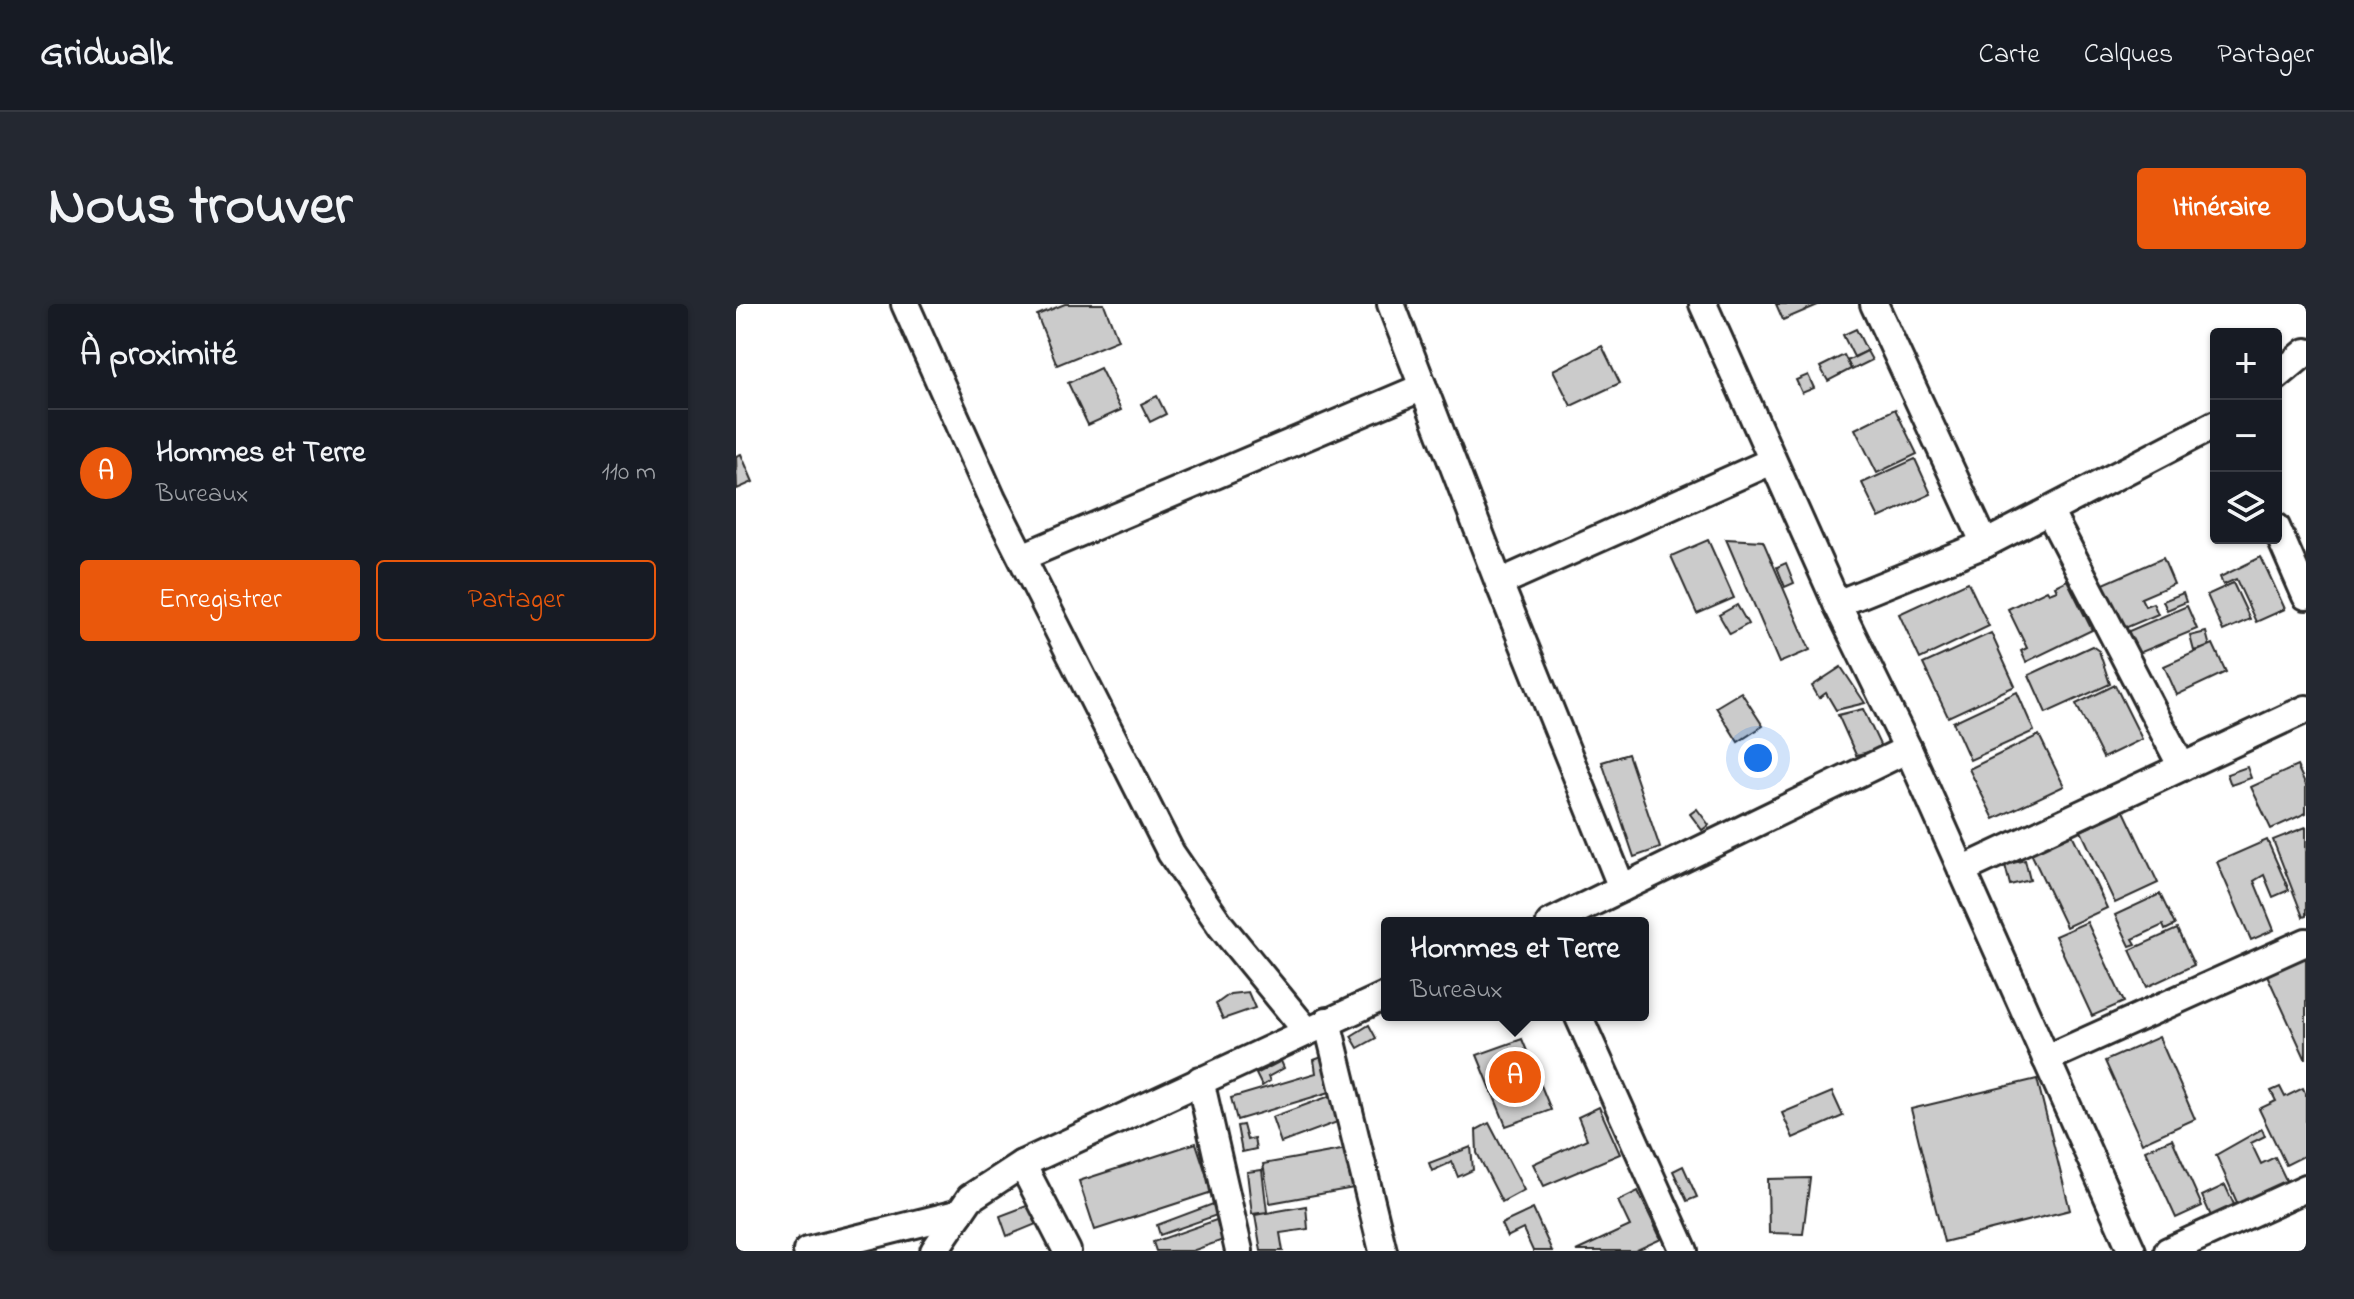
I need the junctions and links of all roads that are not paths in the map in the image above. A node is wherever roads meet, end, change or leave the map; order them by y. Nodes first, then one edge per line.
1 (905, 304) edge
2 (1391, 304) edge
3 (1703, 304) edge
4 (1874, 304) edge
5 (2306, 352) edge
6 (2282, 372) edge
7 (1423, 387) junction
8 (2210, 427) edge
9 (1772, 461) junction
10 (2049, 511) junction
11 (2282, 541) edge
12 (1985, 544) junction
13 (1022, 557) junction
14 (1499, 583) junction
15 (2306, 596) edge
16 (1837, 604) junction
17 (2306, 709) edge
18 (1908, 749) junction
19 (2182, 767) junction
20 (1962, 870) junction
21 (1622, 888) junction
22 (1562, 917) edge
23 (2306, 942) edge
24 (1381, 998) edge
25 (1581, 1021) edge
26 (1317, 1026) junction
27 (2046, 1059) junction
28 (1200, 1080) junction
29 (1022, 1164) junction
30 (2306, 1188) edge
31 (960, 1213) junction
32 (807, 1251) edge
33 (934, 1251) edge
34 (1067, 1251) edge
35 (1239, 1251) edge
36 (1383, 1251) edge
37 (1684, 1251) edge
38 (2132, 1251) edge
39 (2168, 1251) edge

1 - 13 street
2 - 7 street
3 - 9 street
4 - 12 street
5 - 6 street
7 - 13 street
7 - 14 street
8 - 10 street
9 - 14 street
9 - 16 street
10 - 12 street
10 - 19 street
11 - 15 street
12 - 16 street
13 - 26 street
14 - 21 street
16 - 18 street
17 - 19 street
18 - 20 street
18 - 21 street
19 - 20 street
20 - 27 street
21 - 22 street
23 - 27 street
24 - 26 street
25 - 37 street
26 - 28 street
26 - 36 street
27 - 38 street
28 - 29 street
28 - 35 street
29 - 31 street
29 - 34 street
30 - 39 street
31 - 32 street
31 - 33 street

